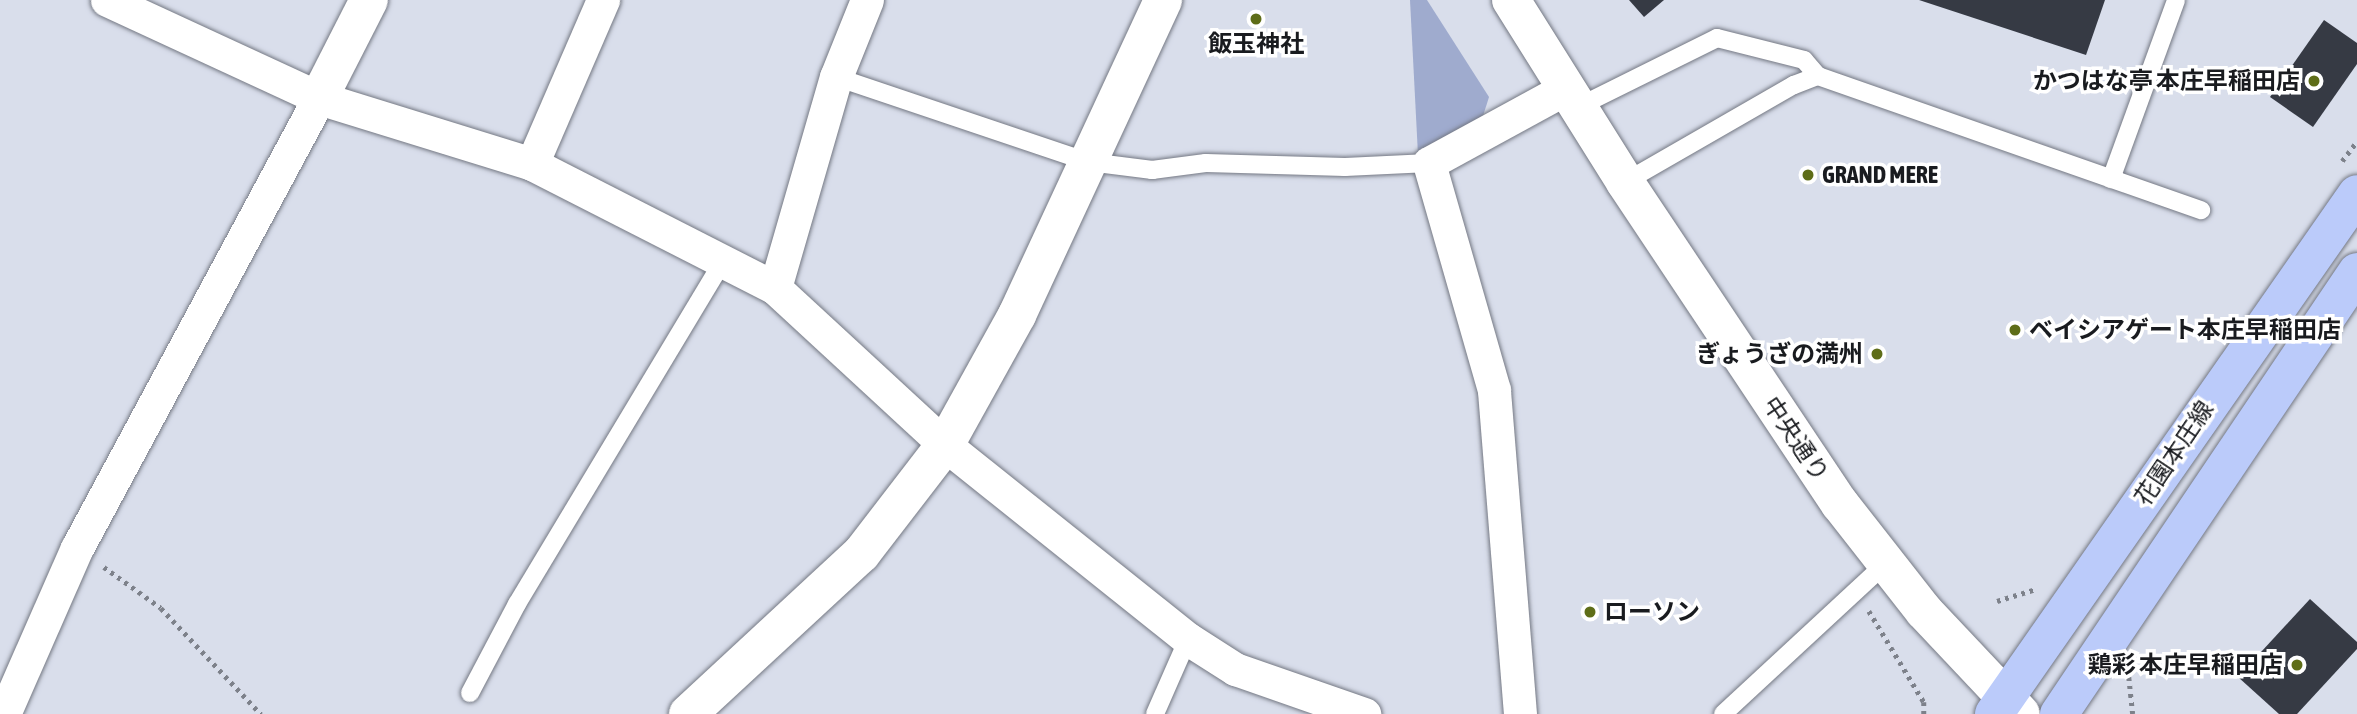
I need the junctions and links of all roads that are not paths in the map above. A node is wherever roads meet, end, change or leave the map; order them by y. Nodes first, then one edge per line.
1 (369, 0) edge
2 (603, 0) edge
3 (867, 0) edge
4 (1163, 0) edge
5 (1511, 0) edge
6 (2176, 0) edge
7 (127, 4) edge
8 (1818, 76) junction
9 (836, 77) junction
10 (319, 98) junction
11 (1572, 98) junction
12 (1089, 162) junction
13 (1429, 163) junction
14 (532, 164) junction
15 (2111, 179) junction
16 (1625, 182) junction
17 (2357, 194) edge
18 (2201, 210) dead end
19 (723, 261) junction
20 (2357, 272) edge
21 (775, 288) junction
22 (944, 445) junction
23 (1886, 563) junction
24 (1188, 639) junction
25 (470, 693) dead end
26 (2007, 709) edge
27 (4, 714) edge
28 (688, 714) edge
29 (1155, 714) edge
30 (1364, 714) edge
31 (1520, 714) edge
32 (1723, 714) edge
33 (2059, 714) edge

1 - 10 street
2 - 14 street
3 - 9 street
4 - 12 street
5 - 11 street, 中央通り
6 - 15 lane
7 - 10 street
8 - 11 lane
8 - 15 lane
8 - 16 lane
9 - 12 lane
9 - 21 street
10 - 14 street
10 - 27 street
11 - 13 street
11 - 16 street, 中央通り
12 - 13 lane
12 - 22 street
13 - 31 street
14 - 19 street
15 - 18 lane
16 - 23 street, 中央通り
17 - 26 main road, 花園本庄線
19 - 21 street
19 - 25 lane
20 - 33 main road
21 - 22 street
22 - 24 street
22 - 28 street
23 - 26 street, 中央通り
23 - 32 lane
24 - 29 lane
24 - 30 street

